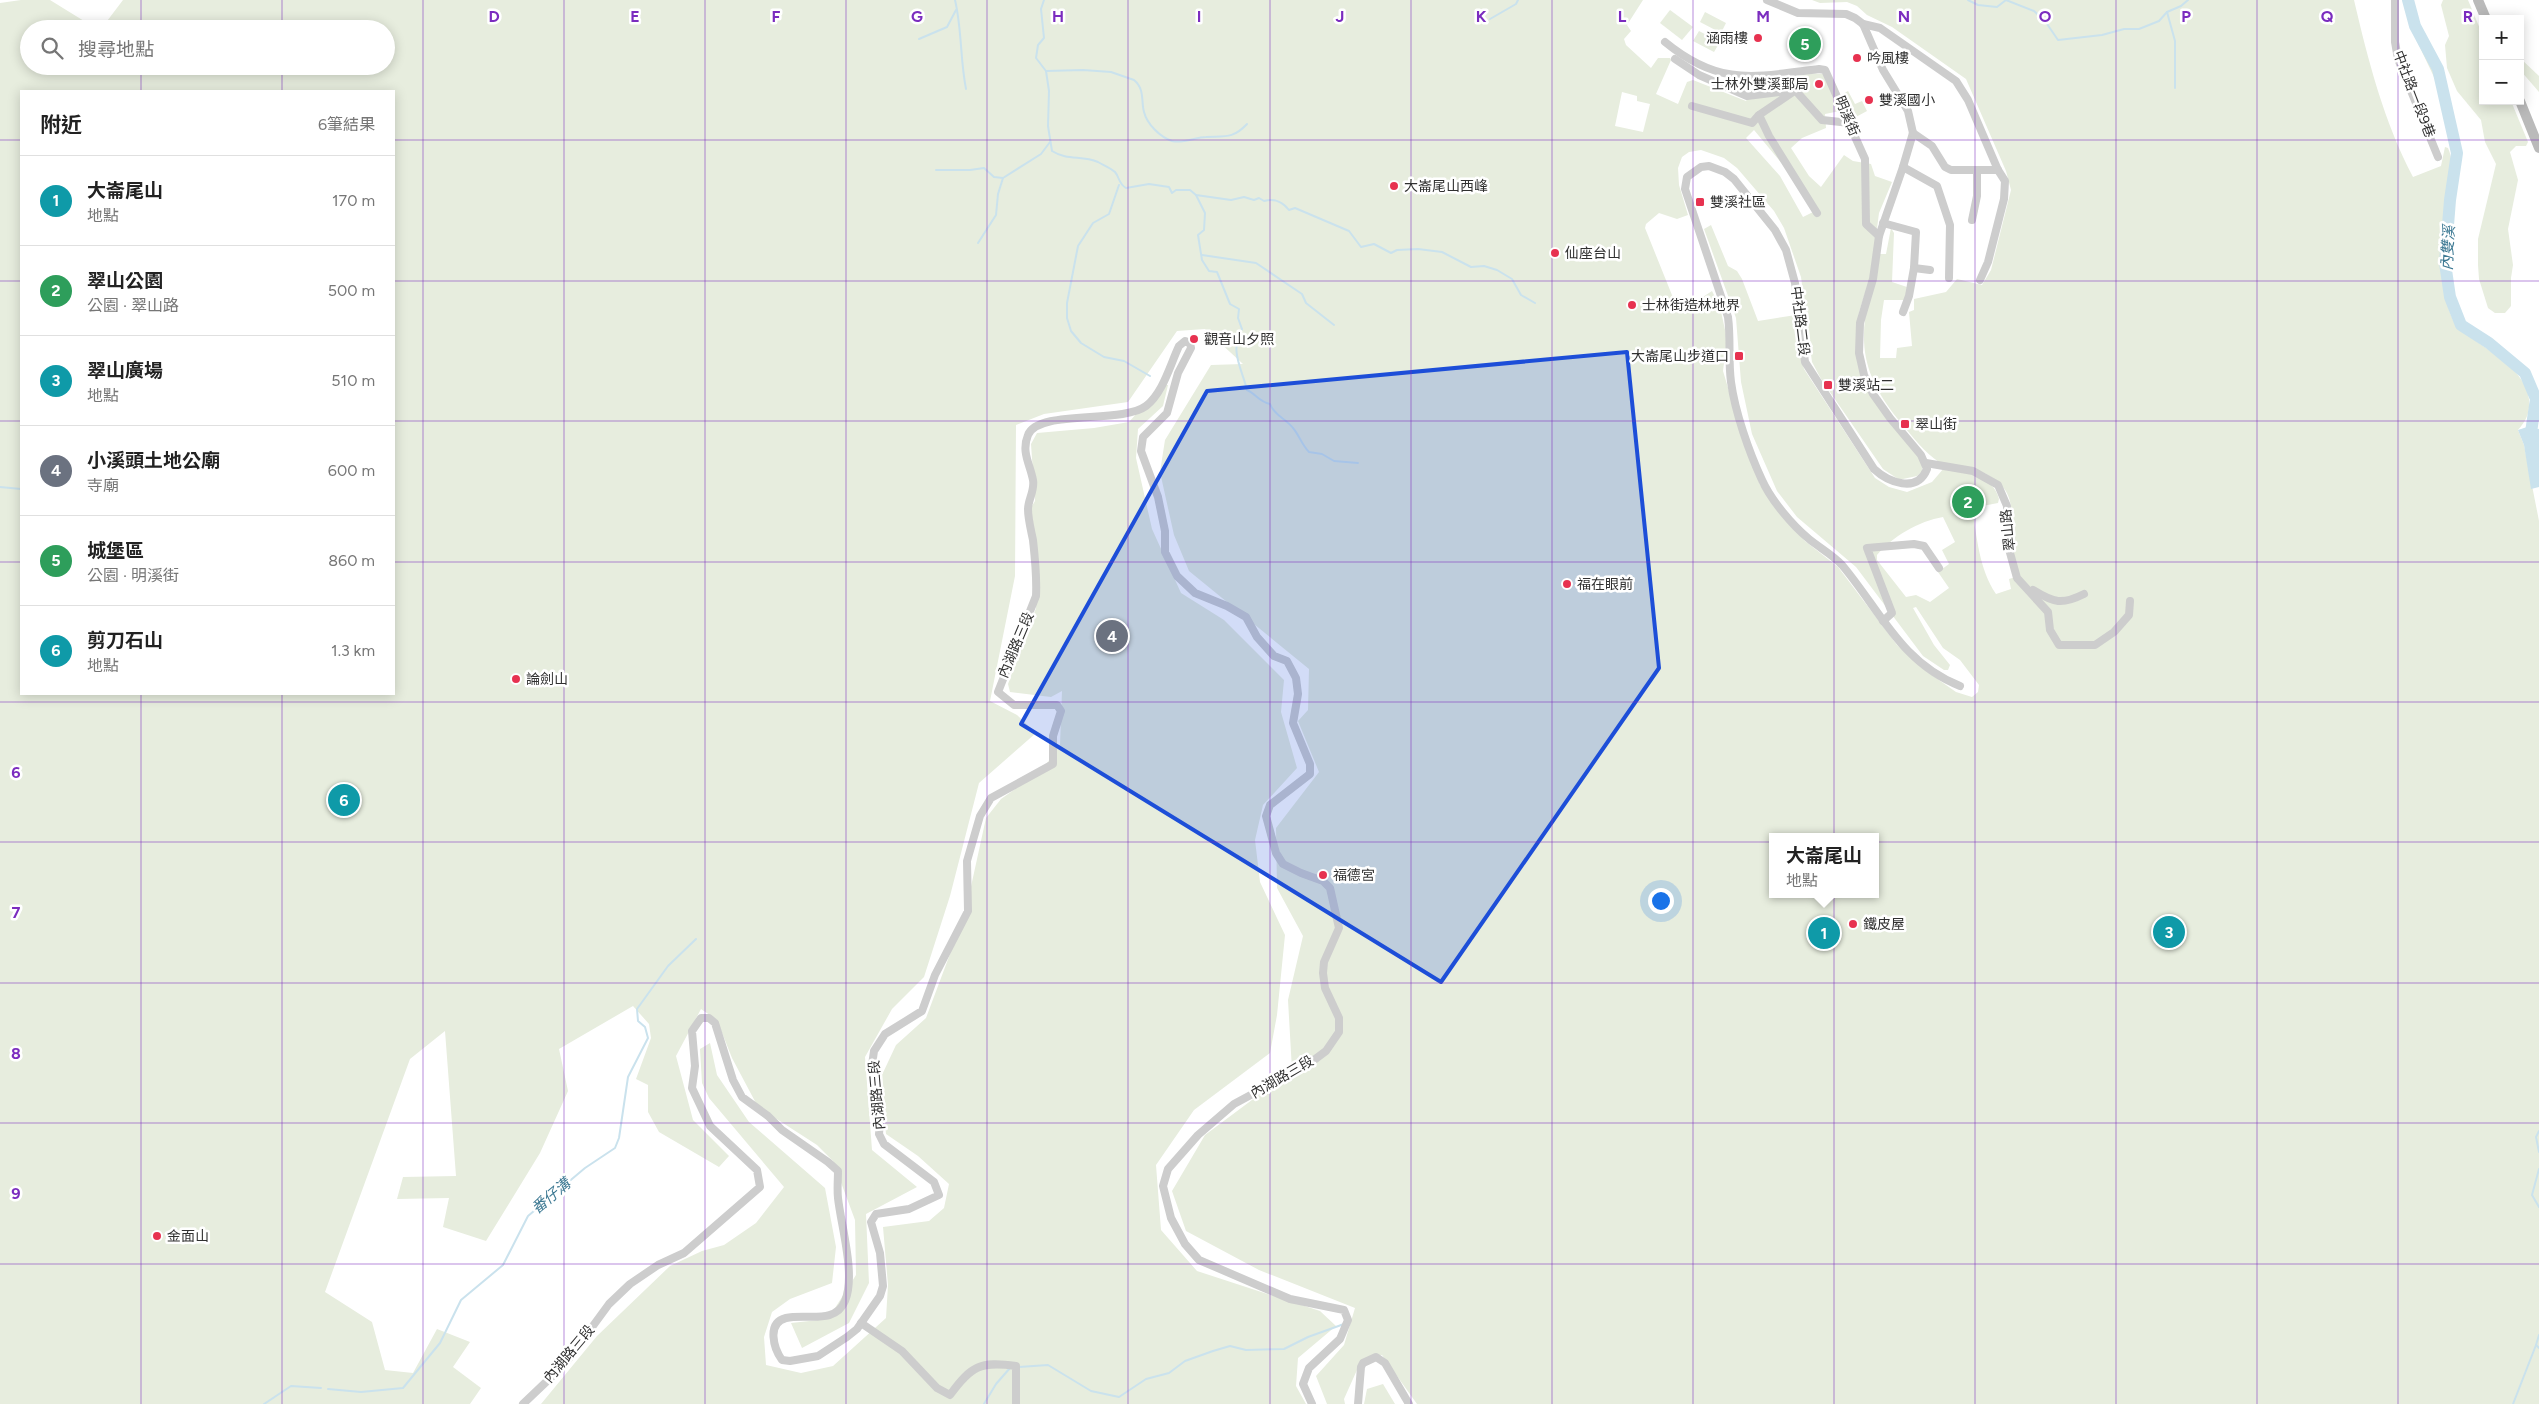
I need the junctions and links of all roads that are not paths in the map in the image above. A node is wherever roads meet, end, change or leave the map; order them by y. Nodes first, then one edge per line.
1 (1767, 0) edge
2 (2395, 0) edge
3 (2478, 0) edge
4 (2484, 15) edge
5 (1863, 24) junction
6 (1665, 42) dead end
7 (1675, 59) dead end
8 (1795, 90) junction
9 (2522, 105) edge
10 (1692, 106) dead end
11 (1759, 115) junction
12 (1850, 123) junction
13 (1913, 133) junction
14 (2538, 145) edge
15 (2438, 157) dead end
16 (1903, 168) junction
17 (1998, 170) junction
18 (1977, 171) junction
19 (1817, 213) dead end
20 (1972, 220) dead end
21 (1883, 223) junction
22 (1879, 236) junction
23 (1914, 268) junction
24 (1930, 270) dead end
25 (1949, 278) dead end
26 (1980, 280) dead end
27 (1903, 312) dead end
28 (1926, 463) junction
29 (1939, 568) dead end
30 (2026, 586) junction
31 (2084, 594) dead end
32 (2130, 602) dead end
33 (1882, 621) junction
34 (1960, 686) dead end
35 (861, 1324) junction
36 (523, 1404) edge
37 (1016, 1404) edge
38 (1312, 1404) edge
39 (1358, 1404) edge
40 (1409, 1404) edge

1 - 5 street
2 - 15 street, 中社路一段9巷
3 - 4 street
5 - 13 street
5 - 17 street
6 - 12 street, 明溪街
7 - 8 street
8 - 11 street
8 - 12 street
9 - 14 street
10 - 11 street
11 - 19 street
12 - 22 street, 明溪街
13 - 16 street
13 - 18 street
16 - 21 street
16 - 25 street
17 - 18 street
17 - 26 street
18 - 20 street
21 - 22 street
21 - 23 street
22 - 28 street
23 - 24 street
23 - 27 street
28 - 30 street, 翠山路
28 - 33 street, 中社路二段
29 - 33 street
30 - 31 street
30 - 32 street, 翠山路
33 - 34 street, 中社路二段
35 - 36 street, 內湖路三段
35 - 37 street
35 - 38 street, 內湖路三段
39 - 40 street

